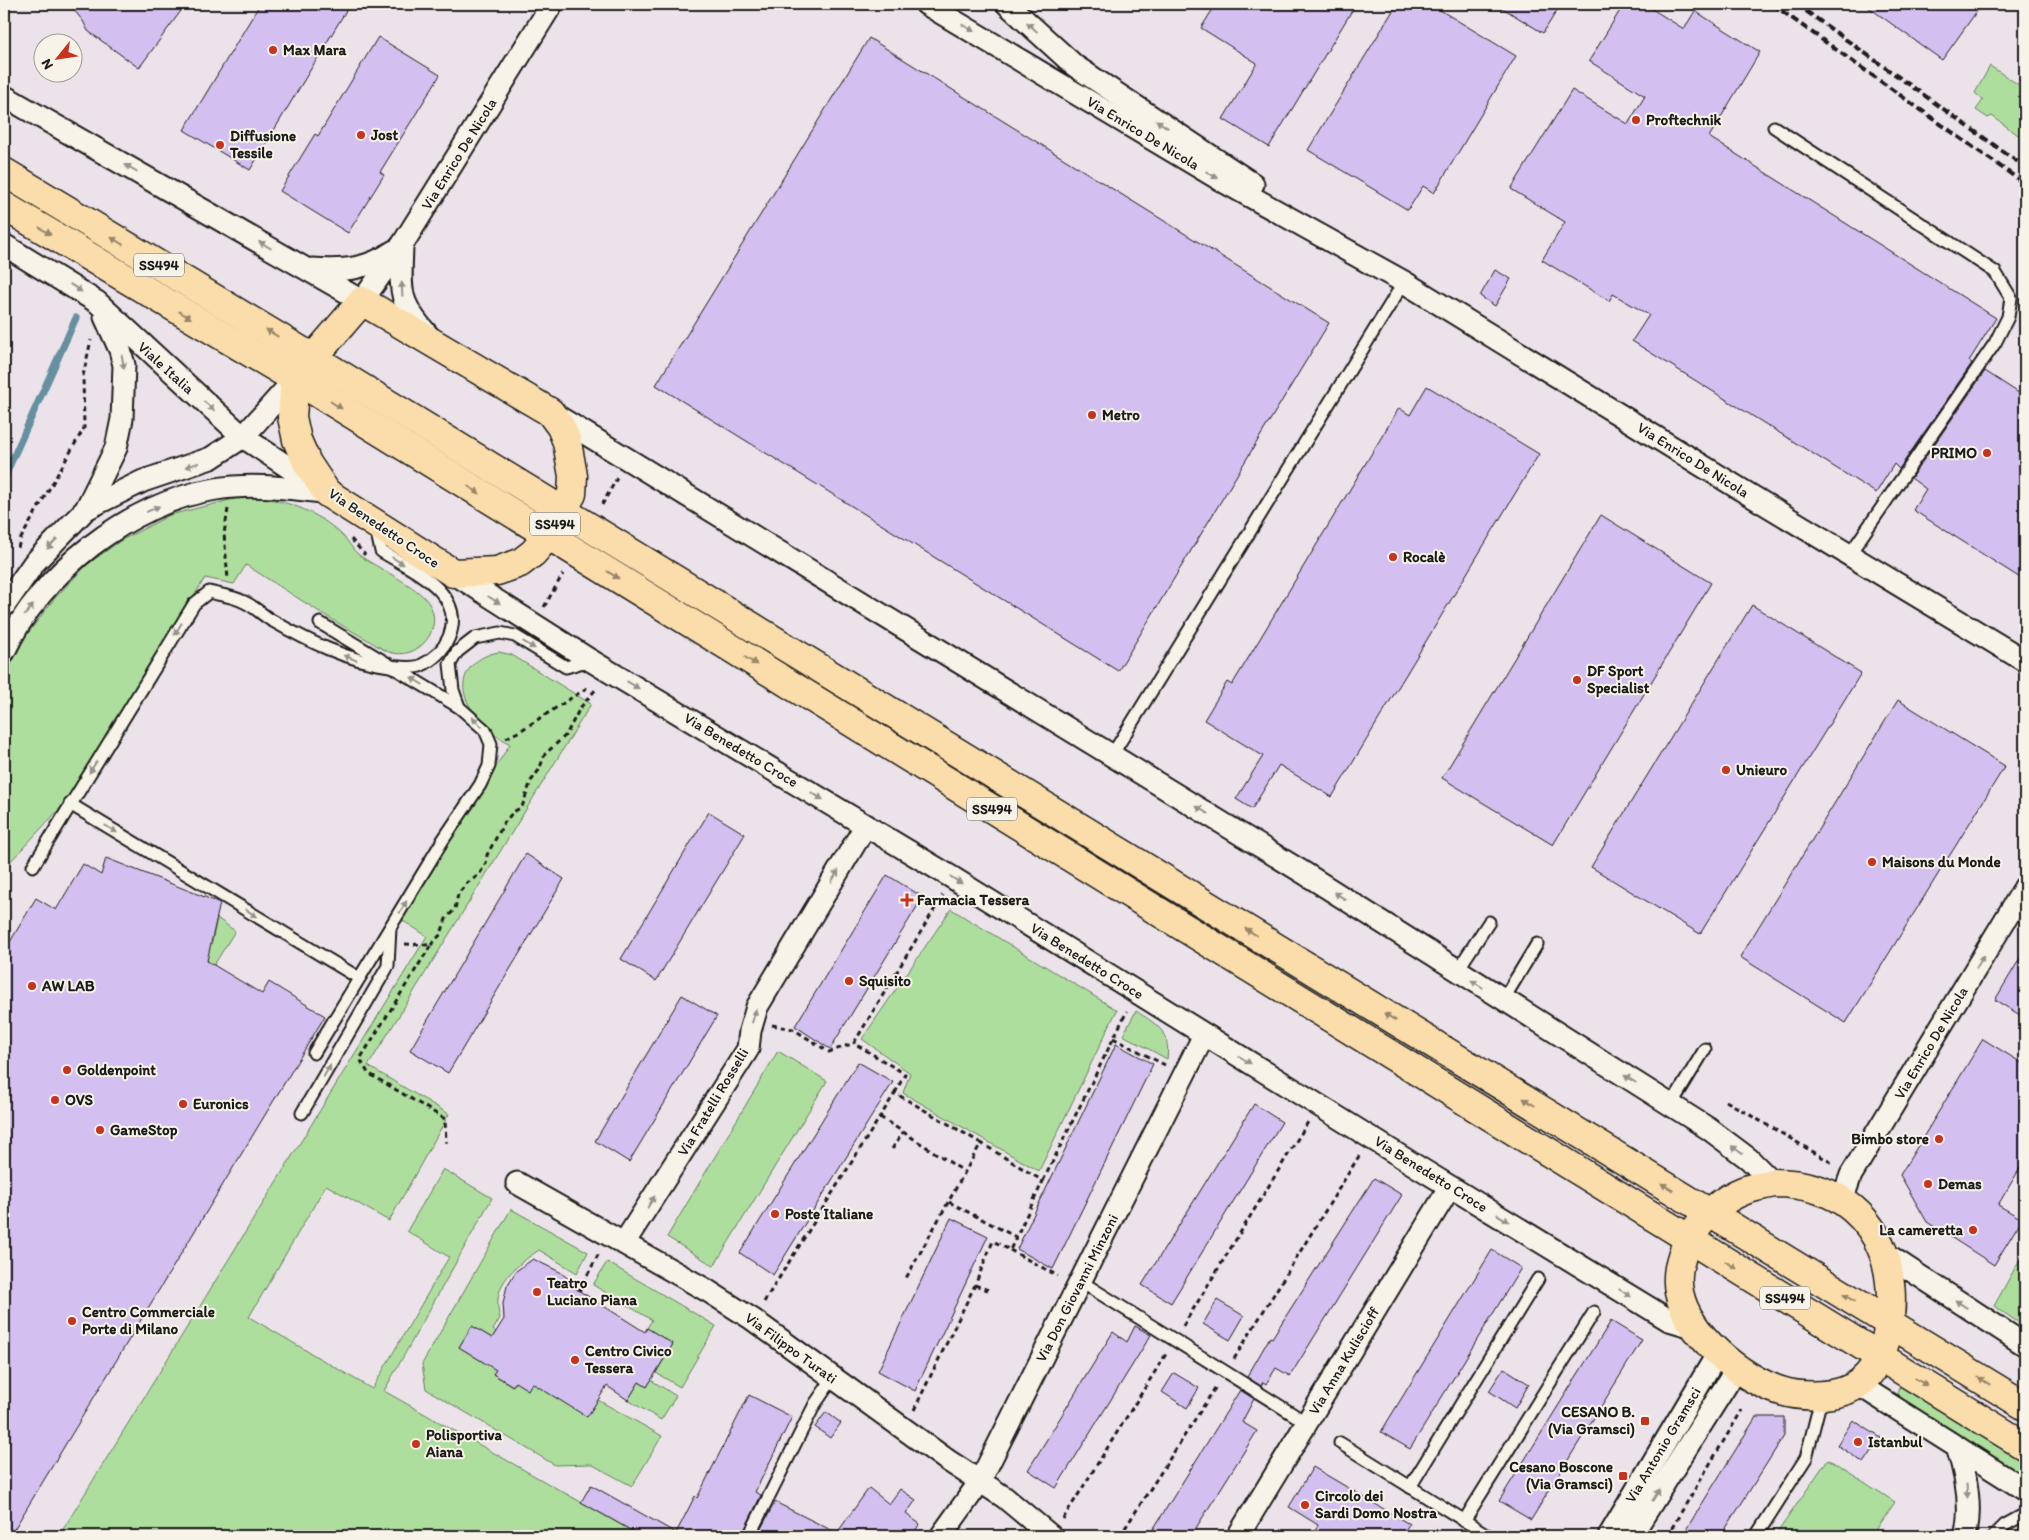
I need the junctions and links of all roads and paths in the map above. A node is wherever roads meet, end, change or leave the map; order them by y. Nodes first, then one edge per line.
1 (552, 4) edge
2 (926, 4) edge
3 (1007, 4) edge
4 (4, 96) edge
5 (1774, 126) dead end
6 (4, 172) edge
7 (4, 206) edge
8 (4, 245) edge
9 (402, 245) junction
10 (1362, 258) junction
11 (308, 269) junction
12 (1404, 282) junction
13 (362, 301) junction
14 (97, 302) junction
15 (92, 334) dead end
16 (436, 344) junction
17 (313, 358) junction
18 (295, 379) junction
19 (550, 412) junction
20 (243, 437) junction
21 (327, 493) junction
22 (228, 508) dead end
23 (86, 509) junction
24 (562, 511) junction
25 (374, 523) junction
26 (348, 535) dead end
27 (548, 536) junction
28 (1849, 555) junction
29 (16, 557) dead end
30 (369, 558) dead end
31 (563, 573) dead end
32 (453, 574) junction
33 (231, 598) junction
34 (545, 604) dead end
35 (4, 606) edge
36 (320, 624) dead end
37 (4, 652) edge
38 (590, 660) junction
39 (2025, 661) edge
40 (393, 666) junction
41 (611, 672) junction
42 (459, 708) junction
43 (491, 744) junction
44 (1112, 755) junction
45 (70, 804) junction
46 (866, 825) junction
47 (33, 866) dead end
48 (953, 878) junction
49 (2025, 887) edge
50 (1489, 922) dead end
51 (390, 928) junction
52 (398, 944) dead end
53 (1537, 944) dead end
54 (431, 945) junction
55 (1457, 971) junction
56 (359, 978) junction
57 (1502, 1000) junction
58 (1126, 1014) dead end
59 (792, 1029) dead end
60 (1204, 1035) junction
61 (1113, 1038) junction
62 (854, 1044) junction
63 (1705, 1049) dead end
64 (314, 1053) dead end
65 (1154, 1059) dead end
66 (895, 1093) junction
67 (1726, 1101) dead end
68 (1320, 1104) junction
69 (1671, 1105) junction
70 (302, 1114) dead end
71 (880, 1117) junction
72 (903, 1132) junction
73 (1371, 1136) junction
74 (446, 1143) dead end
75 (981, 1143) junction
76 (892, 1150) dead end
77 (964, 1172) junction
78 (1851, 1175) junction
79 (1043, 1181) junction
80 (517, 1183) dead end
81 (1772, 1183) junction
82 (1450, 1187) junction
83 (1842, 1200) junction
84 (948, 1202) junction
85 (1709, 1212) junction
86 (1016, 1237) junction
87 (617, 1239) junction
88 (1690, 1239) junction
89 (1010, 1250) junction
90 (1884, 1252) junction
91 (1051, 1273) dead end
92 (1538, 1279) dead end
93 (905, 1280) dead end
94 (1080, 1281) junction
95 (975, 1285) junction
96 (579, 1290) dead end
97 (988, 1290) dead end
98 (757, 1312) junction
99 (1594, 1312) dead end
100 (1891, 1324) junction
101 (1696, 1328) junction
102 (1175, 1340) junction
103 (2025, 1345) edge
104 (1880, 1356) junction
105 (1727, 1360) junction
106 (1226, 1372) junction
107 (833, 1378) junction
108 (1859, 1385) junction
109 (1822, 1395) junction
110 (917, 1404) dead end
111 (2025, 1406) edge
112 (1742, 1410) dead end
113 (1307, 1423) junction
114 (1340, 1443) dead end
115 (2025, 1446) edge
116 (1957, 1447) junction
117 (979, 1483) junction
118 (1410, 1487) junction
119 (2025, 1490) edge
120 (2025, 1514) edge
121 (1464, 1521) junction
122 (1057, 1528) edge
123 (749, 1536) edge
124 (941, 1536) edge
125 (1120, 1536) edge
126 (1238, 1536) edge
127 (1487, 1536) edge
128 (1609, 1536) edge
129 (1631, 1536) edge
130 (1667, 1536) edge
131 (1756, 1536) edge
132 (1965, 1536) edge
133 (1994, 1536) edge

1 - 9 street, Via Enrico De Nicola
2 -> 10 street, Via Enrico De Nicola
10 -> 3 street, Via Enrico De Nicola
11 -> 4 street, Via Benedetto Croce
5 - 28 lane
17 -> 6 main road, SS494
7 -> 18 main road, SS494
8 -> 14 street, Viale Italia
9 - 11 street
9 - 13 street, Via Enrico De Nicola
16 -> 9 street
10 - 12 street, Via Enrico De Nicola
11 - 13 street, Via Benedetto Croce
12 - 28 street, Via Enrico De Nicola
12 - 44 lane
13 - 16 main road, Via Benedetto Croce / SS494
13 - 17 main road
14 -> 20 street, Viale Italia
14 -> 23 street
15 - 29 path
16 - 19 main road, Via Benedetto Croce / SS494
17 - 18 main road
17 - 24 main road, SS494
18 - 20 street
18 - 21 main road, Via Benedetto Croce
18 -> 27 main road, SS494
19 - 24 main road, Via Benedetto Croce / SS494
19 - 44 street, Via Benedetto Croce
20 - 21 street, Viale Italia
20 -> 23 street
21 - 25 main road, Via Benedetto Croce
37 -> 21 street
22 - 33 path
23 -> 35 street
24 - 27 main road, Via Benedetto Croce / SS494
85 -> 24 main road, SS494
25 - 32 main road, Via Benedetto Croce
25 -> 40 lane
26 - 30 path
27 - 32 main road, Via Benedetto Croce / SS494
27 -> 88 main road, SS494
28 - 39 street, Via Enrico De Nicola
31 - 34 path
32 -> 38 street, Via Benedetto Croce
40 -> 33 lane
33 -> 45 lane
36 - 40 lane
38 - 41 street, Via Benedetto Croce
42 -> 38 lane
42 -> 40 lane
41 - 43 path
41 -> 46 street, Via Benedetto Croce
41 - 54 path
43 -> 42 lane
51 -> 43 lane
55 -> 44 street, Via Benedetto Croce
45 - 47 lane
45 -> 56 lane
46 - 48 street, Via Benedetto Croce
87 -> 46 street, Via Fratelli Rosselli
48 -> 60 street, Via Benedetto Croce
48 - 62 path
78 -> 49 street, Via Enrico De Nicola
50 - 55 lane
51 - 56 lane
70 -> 51 lane
52 - 54 path
53 - 57 lane
54 - 74 path
57 -> 55 street, Via Benedetto Croce
56 - 64 lane
69 -> 57 street, Via Benedetto Croce
58 - 61 path
59 - 62 path
60 -> 68 street, Via Benedetto Croce
60 - 94 street, Via Don Giovanni Minzoni
61 - 65 path
61 - 79 path
62 - 66 path
63 - 69 lane
66 - 71 path
66 - 75 path
67 - 78 path
68 - 73 street, Via Benedetto Croce
68 - 102 path
81 -> 69 street, Via Benedetto Croce
71 - 72 path
71 - 98 path
72 - 76 path
72 - 77 path
73 - 82 street, Via Benedetto Croce
73 - 106 path
75 - 77 path
75 - 79 path
77 - 84 path
78 - 83 street, Via Enrico De Nicola
79 - 86 path
80 - 87 street, Via Filippo Turati
81 - 83 main road
81 - 85 main road
82 -> 101 street, Via Benedetto Croce
82 - 113 street, Via Anna Kuliscioff
83 - 90 main road
84 - 86 path
84 - 93 path
85 - 88 main road
100 -> 85 main road, SS494
86 - 89 path
87 - 96 path
87 - 98 street, Via Filippo Turati
88 - 101 main road
88 -> 104 main road, SS494
89 - 91 path
89 - 95 path
90 - 100 main road
103 -> 90 street
92 - 118 lane
94 - 102 lane
94 - 117 street, Via Don Giovanni Minzoni
95 - 97 path
95 - 110 path
98 - 107 street, Via Filippo Turati
99 - 121 lane
100 - 104 main road
111 -> 100 main road, SS494
101 - 105 main road
102 - 106 lane
102 - 122 path
104 - 108 main road
104 -> 115 main road, SS494
105 - 109 main road
105 - 128 street, Via Antonio Gramsci
129 -> 105 street, Via Antonio Gramsci
106 - 113 lane
106 - 125 path
107 - 117 street, Via Filippo Turati
107 - 123 lane
108 - 109 main road
108 - 116 street
109 - 131 lane
112 - 130 path
113 - 126 street, Via Anna Kuliscioff
114 - 118 lane
116 - 119 street
116 -> 132 street
117 - 122 street, Via Filippo Turati
117 - 124 street, Via Don Giovanni Minzoni
118 - 121 lane
120 - 133 lane
121 - 127 lane

